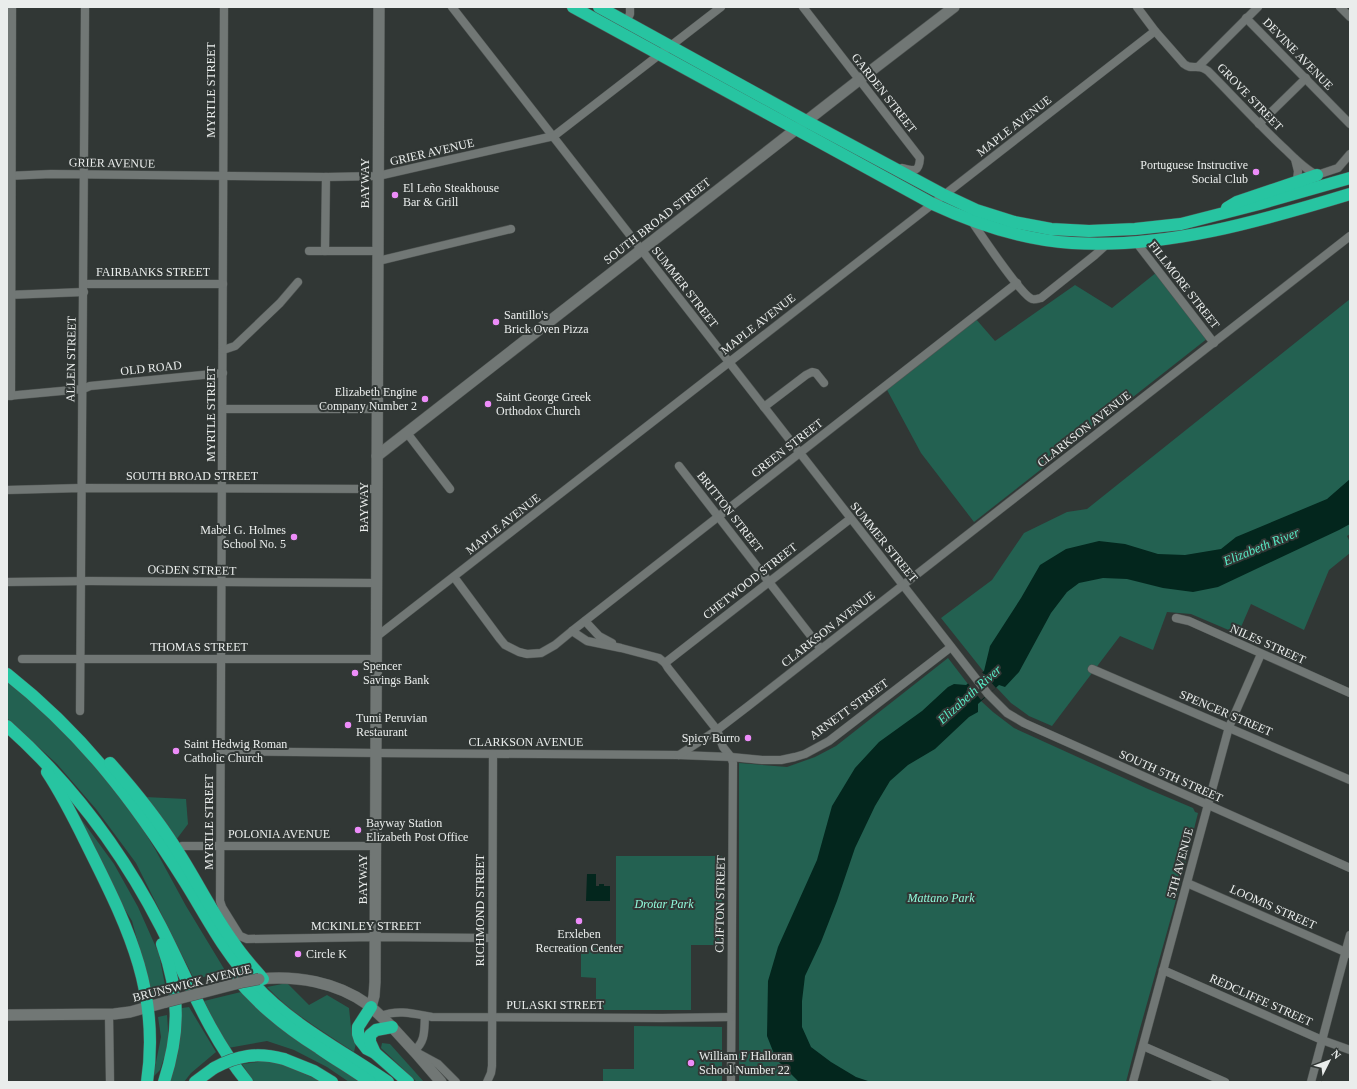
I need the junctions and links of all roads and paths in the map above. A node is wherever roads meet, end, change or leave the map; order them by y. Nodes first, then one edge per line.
1 (12, 7) edge
2 (85, 7) edge
3 (224, 7) edge
4 (379, 7) edge
5 (452, 7) edge
6 (573, 7) edge
7 (599, 7) edge
8 (630, 7) edge
9 (721, 7) edge
10 (803, 7) edge
11 (954, 7) edge
12 (1137, 7) edge
13 (1258, 7) edge
14 (1340, 7) edge
15 (1350, 17) edge
16 (1246, 18) junction
17 (626, 22) junction
18 (1155, 31) junction
19 (670, 46) junction
20 (659, 55) junction
21 (1198, 67) junction
22 (1306, 78) junction
23 (859, 80) junction
24 (806, 121) junction
25 (1259, 124) junction
26 (1350, 124) edge
27 (796, 129) junction
28 (554, 136) junction
29 (1350, 154) edge
30 (1295, 159) junction
31 (886, 164) junction
32 (1350, 164) edge
33 (1338, 168) junction
34 (84, 174) junction
35 (1317, 175) junction
36 (9, 176) edge
37 (223, 176) junction
38 (378, 176) junction
39 (326, 177) junction
40 (1350, 178) edge
41 (1297, 181) junction
42 (1350, 194) edge
43 (944, 196) junction
44 (933, 204) junction
45 (1216, 216) junction
46 (971, 220) junction
47 (510, 229) dead end
48 (1350, 236) edge
49 (1136, 242) junction
50 (1106, 245) junction
51 (642, 250) junction
52 (309, 251) dead end
53 (325, 251) junction
54 (378, 256) junction
55 (298, 282) dead end
56 (223, 284) junction
57 (1017, 284) junction
58 (84, 288) junction
59 (9, 295) edge
60 (1214, 343) junction
61 (223, 350) junction
62 (729, 362) junction
63 (223, 373) junction
64 (824, 383) dead end
65 (83, 388) junction
66 (9, 396) edge
67 (764, 407) junction
68 (223, 409) junction
69 (377, 409) junction
70 (407, 433) junction
71 (800, 453) junction
72 (377, 456) junction
73 (679, 466) dead end
74 (81, 488) junction
75 (222, 489) junction
76 (377, 489) junction
77 (450, 489) dead end
78 (7, 490) edge
79 (718, 517) junction
80 (850, 519) junction
81 (454, 577) junction
82 (80, 581) junction
83 (7, 582) edge
84 (222, 582) junction
85 (769, 582) junction
86 (376, 584) junction
87 (904, 585) junction
88 (1176, 618) dead end
89 (585, 621) junction
90 (572, 631) junction
91 (376, 637) junction
92 (951, 647) junction
93 (621, 648) junction
94 (821, 649) junction
95 (1260, 654) junction
96 (22, 659) dead end
97 (80, 659) junction
98 (221, 659) junction
99 (376, 659) junction
100 (665, 663) junction
101 (1092, 669) dead end
102 (7, 674) edge
103 (1350, 693) edge
104 (988, 694) joint
105 (40, 701) junction
106 (80, 711) dead end
107 (7, 726) edge
108 (1229, 727) junction
109 (717, 730) junction
110 (31, 748) junction
111 (222, 751) junction
112 (376, 753) junction
113 (492, 754) junction
114 (678, 755) junction
115 (731, 757) junction
116 (1350, 780) edge
117 (1207, 806) junction
118 (160, 845) junction
119 (182, 846) dead end
120 (221, 846) junction
121 (376, 846) junction
122 (1350, 868) edge
123 (1187, 883) junction
124 (141, 891) junction
125 (1350, 935) edge
126 (240, 936) joint
127 (376, 937) junction
128 (492, 938) junction
129 (1348, 953) edge
130 (1163, 970) junction
131 (261, 979) junction
132 (149, 1006) junction
133 (371, 1007) junction
134 (7, 1015) edge
135 (109, 1015) junction
136 (381, 1016) junction
137 (425, 1016) junction
138 (492, 1017) junction
139 (731, 1017) junction
140 (392, 1027) junction
141 (1322, 1040) junction
142 (1143, 1046) junction
143 (1350, 1050) edge
144 (414, 1051) junction
145 (375, 1053) junction
146 (492, 1066) junction
147 (110, 1082) edge
148 (147, 1082) edge
149 (164, 1082) edge
150 (195, 1082) edge
151 (247, 1082) edge
152 (332, 1082) edge
153 (370, 1082) edge
154 (388, 1082) edge
155 (408, 1082) edge
156 (441, 1082) edge
157 (456, 1082) edge
158 (487, 1082) edge
159 (495, 1082) edge
160 (731, 1082) edge
161 (1133, 1082) edge
162 (1225, 1082) edge
163 (1311, 1082) edge

1 - 36 street
2 - 34 street, ALLEN STREET
3 - 37 street, MYRTLE STREET
4 - 38 main road, BAYWAY
5 - 28 street, SUMMER STREET
6 - 20 highway
7 - 17 highway
8 - 17 street
9 - 19 street, GRIER AVENUE
10 - 23 street, GARDEN STREET
11 - 23 main road, SOUTH BROAD STREET
12 - 18 street, GROVE STREET
13 - 16 street
14 - 15 street
16 - 21 street
16 - 22 street, DEVINE AVENUE
17 - 19 highway
18 - 21 street, GROVE STREET
18 - 43 street, MAPLE AVENUE
19 - 20 street, GRIER AVENUE
19 - 24 highway
20 - 27 highway
20 - 28 street, GRIER AVENUE
21 - 25 street, GROVE STREET
22 - 25 street
22 - 26 street, DEVINE AVENUE
23 - 24 main road, SOUTH BROAD STREET
23 - 31 street, GARDEN STREET
24 - 27 main road, SOUTH BROAD STREET
24 - 31 highway
25 - 30 street, GROVE STREET
27 - 44 highway
27 - 51 main road, SOUTH BROAD STREET
28 - 38 street, GRIER AVENUE
28 - 51 street, SUMMER STREET
29 - 33 street
30 - 35 street, GROVE STREET
30 - 41 street
31 - 43 highway
32 - 33 street
33 - 35 street
34 - 36 street, GRIER AVENUE
34 - 37 street, GRIER AVENUE
34 - 58 street, ALLEN STREET
35 - 41 highway
36 - 59 street
37 - 39 street, GRIER AVENUE
37 - 56 street, MYRTLE STREET
38 - 39 street, GRIER AVENUE
38 - 54 main road, BAYWAY
39 - 53 street
40 - 45 highway
41 - 45 highway
42 - 49 highway
43 - 44 street, MAPLE AVENUE
43 - 45 highway
44 - 46 highway
44 - 62 street, MAPLE AVENUE
46 - 50 highway
46 - 57 street
47 - 54 street
48 - 60 street, CLARKSON AVENUE
49 - 50 highway
49 - 60 street, FILLMORE STREET
50 - 57 street
51 - 62 street, SUMMER STREET
51 - 70 main road, SOUTH BROAD STREET
52 - 53 street
53 - 54 street
54 - 69 main road, BAYWAY
55 - 61 street
56 - 58 street, FAIRBANKS STREET
56 - 61 street, MYRTLE STREET
57 - 71 street, GREEN STREET
58 - 59 street, FAIRBANKS STREET
58 - 65 street, ALLEN STREET
59 - 66 street
60 - 87 street, CLARKSON AVENUE
61 - 63 street, MYRTLE STREET
62 - 67 street, SUMMER STREET
62 - 81 street, MAPLE AVENUE
63 - 65 street, OLD ROAD
63 - 68 street, MYRTLE STREET
64 - 67 street
65 - 66 street, OLD ROAD
65 - 74 street, ALLEN STREET
67 - 71 street, SUMMER STREET
68 - 69 street
68 - 75 street, MYRTLE STREET
69 - 72 main road, BAYWAY
70 - 72 main road, SOUTH BROAD STREET
70 - 77 street
71 - 79 street, GREEN STREET
71 - 80 street, SUMMER STREET
72 - 76 main road, BAYWAY
73 - 79 street, BRITTON STREET
74 - 75 street, SOUTH BROAD STREET
74 - 78 street, SOUTH BROAD STREET
74 - 82 street, ALLEN STREET
75 - 76 street, SOUTH BROAD STREET
75 - 84 street, MYRTLE STREET
76 - 86 main road, BAYWAY
79 - 85 street, BRITTON STREET
79 - 89 street, GREEN STREET
80 - 85 street, CHETWOOD STREET
80 - 87 street, SUMMER STREET
81 - 90 street, GREEN STREET
81 - 91 street, MAPLE AVENUE
82 - 83 street, OGDEN STREET
82 - 84 street, OGDEN STREET
82 - 97 street, ALLEN STREET
84 - 86 street, OGDEN STREET
84 - 98 street, MYRTLE STREET
85 - 94 street, BRITTON STREET
85 - 100 street, CHETWOOD STREET
86 - 91 main road, BAYWAY
87 - 92 street, SUMMER STREET
87 - 94 street, CLARKSON AVENUE
88 - 95 street, NILES STREET
89 - 90 street, GREEN STREET
89 - 93 street
90 - 93 street
91 - 99 main road, BAYWAY
92 - 104 street, SUMMER STREET
92 - 115 street, ARNETT STREET
93 - 100 street
94 - 109 street, CLARKSON AVENUE
95 - 103 street, NILES STREET
95 - 108 street, 5TH AVENUE
96 - 97 street, THOMAS STREET
97 - 98 street, THOMAS STREET
97 - 106 street, ALLEN STREET
98 - 99 street, THOMAS STREET
98 - 111 street, MYRTLE STREET
99 - 112 main road, BAYWAY
100 - 109 street, CLIFTON STREET
101 - 108 street, SPENCER STREET
102 - 105 highway
104 - 117 street, SOUTH 5TH STREET
105 - 118 highway
105 - 131 highway
107 - 110 highway
108 - 116 street, SPENCER STREET
108 - 117 street, 5TH AVENUE
109 - 114 street, CLARKSON AVENUE
109 - 115 street, CLIFTON STREET
110 - 124 highway
110 - 132 highway
111 - 112 street, CLARKSON AVENUE
111 - 120 street, MYRTLE STREET
112 - 113 street, CLARKSON AVENUE
112 - 121 main road, BAYWAY
113 - 114 street, CLARKSON AVENUE
113 - 128 street, RICHMOND STREET
114 - 115 street, ARNETT STREET
115 - 139 street, CLIFTON STREET
117 - 122 street, SOUTH 5TH STREET
117 - 123 street, 5TH AVENUE
118 - 153 highway
118 - 154 highway
119 - 120 street, POLONIA AVENUE
120 - 121 street, POLONIA AVENUE
120 - 126 street, MYRTLE STREET
121 - 127 main road, BAYWAY
123 - 129 street, LOOMIS STREET
123 - 130 street, 5TH AVENUE
124 - 149 highway
124 - 151 highway
125 - 129 street
126 - 127 street, MCKINLEY STREET
127 - 128 street, MCKINLEY STREET
127 - 133 main road, BAYWAY
128 - 138 street, RICHMOND STREET
129 - 141 street
130 - 141 street, REDCLIFFE STREET
130 - 142 street, 5TH AVENUE
131 - 132 main road, BRUNSWICK AVENUE, bridge
131 - 133 main road, BRUNSWICK AVENUE
132 - 135 main road, BRUNSWICK AVENUE
132 - 148 highway
133 - 136 main road, BRUNSWICK AVENUE
133 - 145 highway
134 - 135 main road, BRUNSWICK AVENUE
135 - 147 street
136 - 137 street, PULASKI STREET
136 - 140 main road, BRUNSWICK AVENUE
137 - 138 street, PULASKI STREET
137 - 144 street
138 - 139 street, PULASKI STREET
138 - 146 street, RICHMOND STREET
139 - 160 street, CLIFTON STREET
140 - 144 main road, BRUNSWICK AVENUE
140 - 145 highway
141 - 143 street, REDCLIFFE STREET
141 - 163 street
142 - 161 street, 5TH AVENUE
142 - 162 street
144 - 156 main road, BRUNSWICK AVENUE
144 - 157 street
145 - 155 highway
146 - 158 street, RICHMOND STREET
146 - 159 street, RICHMOND STREET
150 - 152 highway, bridge

